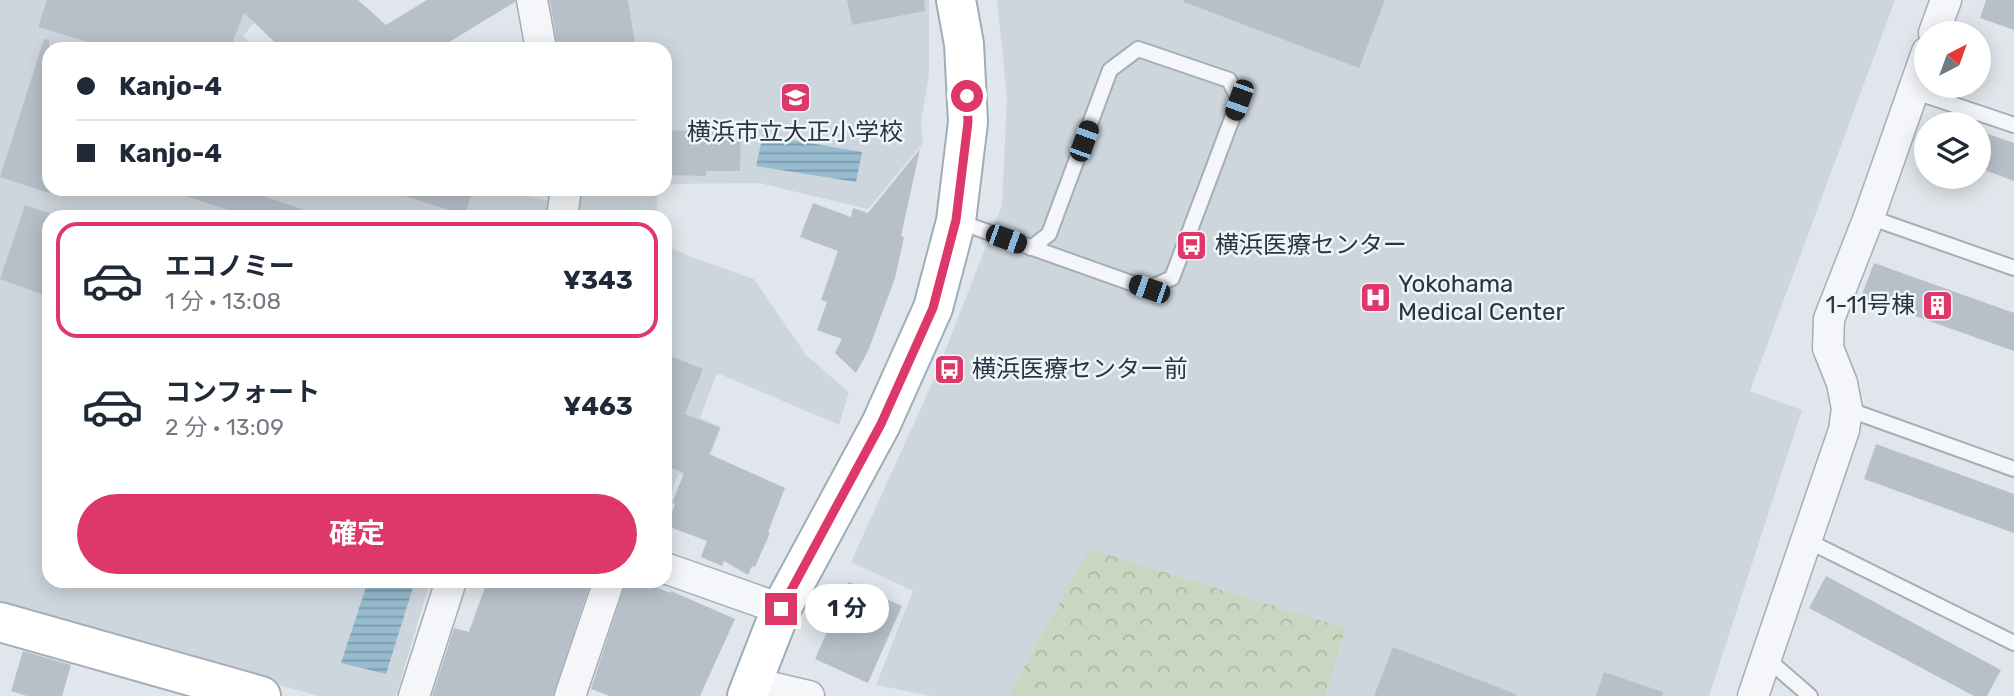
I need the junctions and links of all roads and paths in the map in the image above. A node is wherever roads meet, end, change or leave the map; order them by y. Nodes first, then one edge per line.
1 (532, 0) edge
2 (956, 0) edge
3 (1946, 0) edge
4 (1938, 21) edge
5 (540, 42) edge
6 (1913, 91) joint
7 (2014, 125) edge
8 (1869, 217) junction
9 (956, 220) junction
10 (1031, 248) junction
11 (2014, 268) edge
12 (1847, 410) junction
13 (2014, 469) edge
14 (1806, 540) junction
15 (672, 570) edge
16 (449, 588) edge
17 (607, 588) edge
18 (781, 609) junction
19 (0, 622) edge
20 (2014, 643) edge
21 (1766, 658) junction
22 (750, 689) edge
23 (261, 696) edge
24 (414, 696) edge
25 (570, 696) edge
26 (809, 696) edge
27 (1753, 696) edge
28 (1810, 696) edge

1 - 5 street
2 - 9 main road
3 - 4 street
6 - 7 lane
6 - 8 street
8 - 11 lane
8 - 12 street
9 - 10 lane
9 - 18 main road
10 - 10 lane
12 - 13 lane
12 - 14 street
14 - 20 lane
14 - 21 street
15 - 18 street
16 - 24 street
17 - 25 street
18 - 22 main road
19 - 23 main road
21 - 27 street
21 - 28 lane
22 - 26 street

